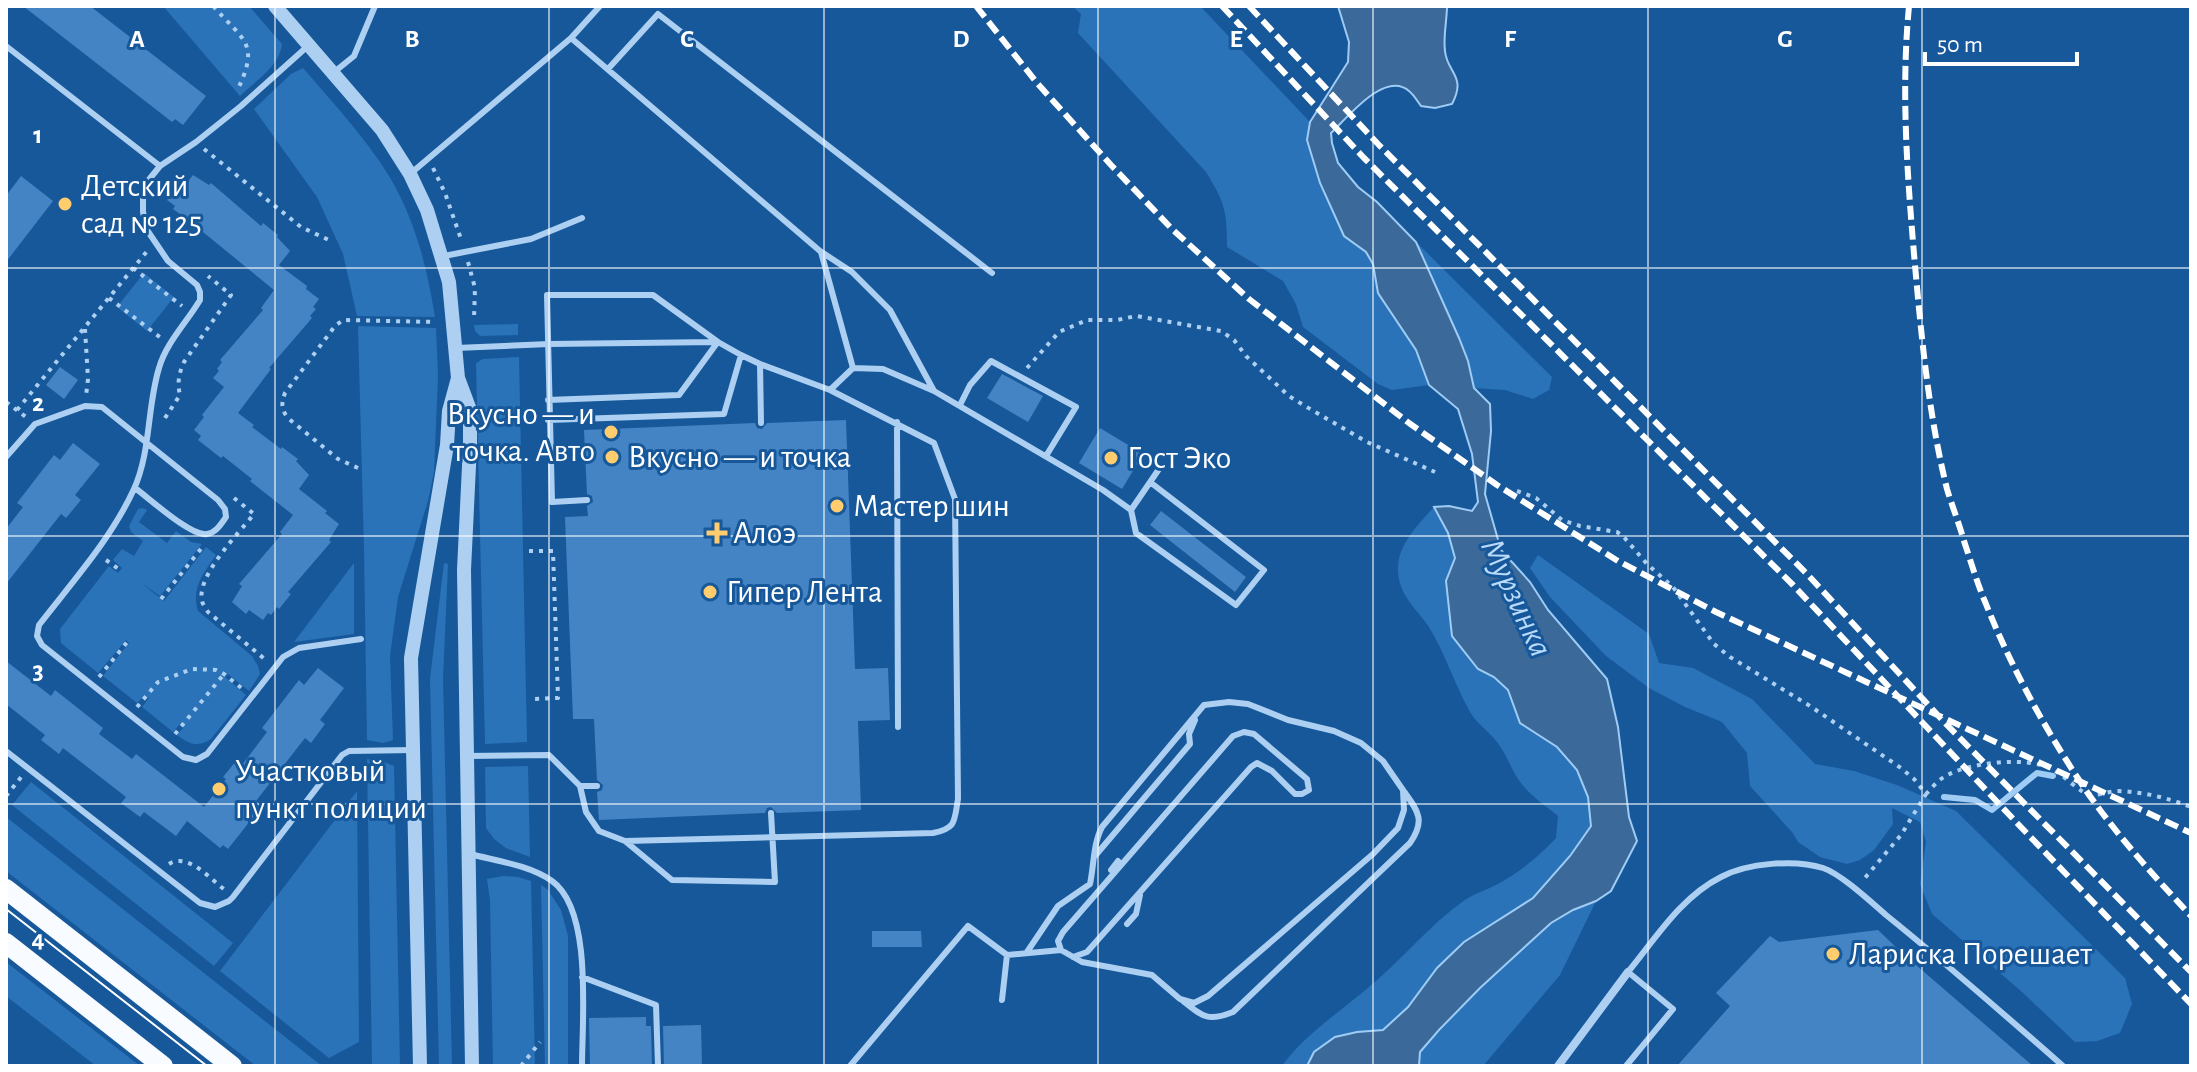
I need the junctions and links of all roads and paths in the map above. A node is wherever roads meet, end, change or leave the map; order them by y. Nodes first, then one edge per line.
1 (213, 6) edge
2 (275, 6) edge
3 (375, 6) edge
4 (600, 6) edge
5 (571, 38) junction
6 (309, 45) junction
7 (6, 46) edge
8 (608, 69) junction
9 (333, 73) junction
10 (234, 97) dead end
11 (196, 142) junction
12 (428, 159) junction
13 (160, 166) junction
14 (410, 174) junction
15 (582, 218) dead end
16 (331, 241) dead end
17 (154, 242) junction
18 (820, 251) junction
19 (466, 252) junction
20 (443, 256) junction
21 (133, 268) junction
22 (198, 268) dead end
23 (992, 273) dead end
24 (109, 298) junction
25 (191, 314) junction
26 (474, 319) dead end
27 (436, 322) dead end
28 (85, 328) junction
29 (718, 342) junction
30 (549, 344) junction
31 (169, 345) junction
32 (456, 348) junction
33 (741, 355) junction
34 (760, 364) junction
35 (1029, 366) dead end
36 (853, 368) junction
37 (458, 378) junction
38 (830, 390) junction
39 (934, 391) junction
40 (548, 400) junction
41 (6, 402) edge
42 (960, 405) junction
43 (85, 406) junction
44 (17, 410) junction
45 (548, 420) junction
46 (897, 422) junction
47 (761, 423) dead end
48 (35, 424) junction
49 (162, 429) dead end
50 (146, 442) junction
51 (1046, 456) junction
52 (6, 457) edge
53 (358, 468) dead end
54 (1159, 469) dead end
55 (1435, 472) dead end
56 (1150, 482) junction
57 (135, 488) junction
58 (1517, 491) dead end
59 (231, 496) dead end
60 (587, 500) dead end
61 (1131, 510) junction
62 (205, 544) dead end
63 (529, 551) dead end
64 (110, 562) dead end
65 (120, 570) dead end
66 (161, 599) dead end
67 (361, 639) dead end
68 (128, 641) dead end
69 (275, 667) junction
70 (224, 674) junction
71 (100, 676) dead end
72 (249, 694) dead end
73 (532, 699) dead end
74 (138, 706) dead end
75 (1197, 713) junction
76 (898, 727) dead end
77 (174, 735) dead end
78 (413, 750) junction
79 (6, 751) edge
80 (466, 756) junction
81 (28, 768) junction
82 (580, 786) junction
83 (597, 786) dead end
84 (1403, 790) junction
85 (1926, 794) junction
86 (6, 796) edge
87 (2191, 807) edge
88 (771, 813) dead end
89 (772, 837) junction
90 (625, 841) junction
91 (468, 854) junction
92 (1095, 856) junction
93 (1118, 861) dead end
94 (1115, 871) junction
95 (162, 873) junction
96 (6, 889) edge
97 (1855, 889) junction
98 (1141, 891) junction
99 (233, 897) junction
100 (1127, 924) dead end
101 (6, 943) edge
102 (1061, 950) junction
103 (1027, 952) junction
104 (1007, 955) junction
105 (1073, 957) junction
106 (1628, 972) junction
107 (582, 977) junction
108 (1180, 999) junction
109 (1002, 1000) dead end
110 (540, 1042) dead end
111 (163, 1066) edge
112 (232, 1066) edge
113 (420, 1066) edge
114 (472, 1066) edge
115 (521, 1066) edge
116 (582, 1066) edge
117 (658, 1066) edge
118 (850, 1066) edge
119 (1558, 1066) edge
120 (1626, 1066) edge
121 (2063, 1066) edge

1 - 10 path
2 - 6 street
3 - 9 lane
4 - 5 lane
5 - 8 lane
5 - 12 lane
6 - 9 street
6 - 11 lane
7 - 13 lane
8 - 18 lane
8 - 23 lane
9 - 14 street
11 - 13 lane
11 - 16 path
12 - 14 lane
12 - 19 path
13 - 17 lane
14 - 20 street
15 - 19 lane
17 - 21 path
17 - 25 lane
18 - 36 lane
18 - 39 lane
19 - 20 lane
19 - 26 path
20 - 32 street
21 - 24 path
21 - 25 path
22 - 49 path
24 - 28 path
24 - 31 path
25 - 31 lane
27 - 53 path
28 - 43 path
28 - 44 path
29 - 30 lane
29 - 30 lane
29 - 33 lane
29 - 40 lane
30 - 32 lane
30 - 40 lane
31 - 50 lane
32 - 37 street
33 - 34 lane
33 - 45 lane
34 - 38 lane
34 - 47 lane
35 - 55 path
36 - 38 lane
36 - 39 lane
37 - 78 street
37 - 80 street
38 - 46 lane
39 - 42 lane
40 - 45 lane
41 - 44 path
42 - 51 lane
42 - 51 lane
43 - 48 lane
43 - 50 lane
44 - 48 path
45 - 60 lane
46 - 76 lane
46 - 89 lane
48 - 52 lane
50 - 57 lane
50 - 57 lane
51 - 61 lane
54 - 56 lane
56 - 61 lane
56 - 61 lane
57 - 69 lane
58 - 85 path
59 - 69 path
62 - 66 path
63 - 73 path
64 - 65 path
67 - 69 lane
68 - 71 path
70 - 72 path
70 - 74 path
70 - 77 path
75 - 84 lane
75 - 92 lane
75 - 92 lane
78 - 99 lane
78 - 113 street
79 - 81 lane
80 - 82 lane
80 - 91 street
81 - 86 path
81 - 95 lane
82 - 83 lane
82 - 90 lane
84 - 108 lane
84 - 108 lane
85 - 87 path
85 - 97 path
88 - 89 lane
89 - 90 lane
89 - 90 lane
91 - 107 lane
91 - 114 street
92 - 103 lane
93 - 94 lane
94 - 98 lane
94 - 102 lane
95 - 99 lane
95 - 99 path
96 - 112 main road
97 - 106 lane
97 - 121 lane
98 - 100 lane
98 - 105 lane
101 - 111 main road
102 - 103 lane
102 - 105 lane
103 - 104 lane
104 - 109 lane
104 - 118 lane
105 - 108 lane
106 - 119 street
106 - 120 lane
107 - 116 lane
107 - 117 lane
110 - 115 path

